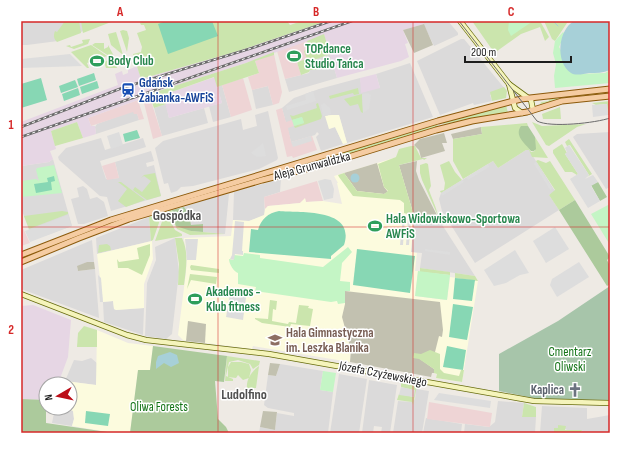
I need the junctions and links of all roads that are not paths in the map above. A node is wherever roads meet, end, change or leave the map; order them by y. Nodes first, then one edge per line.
1 (460, 21) edge
2 (509, 84) junction
3 (610, 89) edge
4 (610, 96) edge
5 (528, 98) junction
6 (513, 101) junction
7 (533, 110) junction
8 (522, 113) junction
9 (21, 255) edge
10 (21, 262) edge
11 (21, 294) edge
12 (610, 404) edge

1 - 2 street
2 - 5 street
2 - 6 street
3 - 5 main road, Aleja Grunwaldzka
4 - 7 main road, Aleja Grunwaldzka
5 - 6 main road, Aleja Grunwaldzka
5 - 7 street
6 - 8 street
6 - 9 main road, Aleja Grunwaldzka
7 - 8 main road, Aleja Grunwaldzka
8 - 10 main road, Aleja Grunwaldzka
11 - 12 street, Józefa Czyżewskiego

